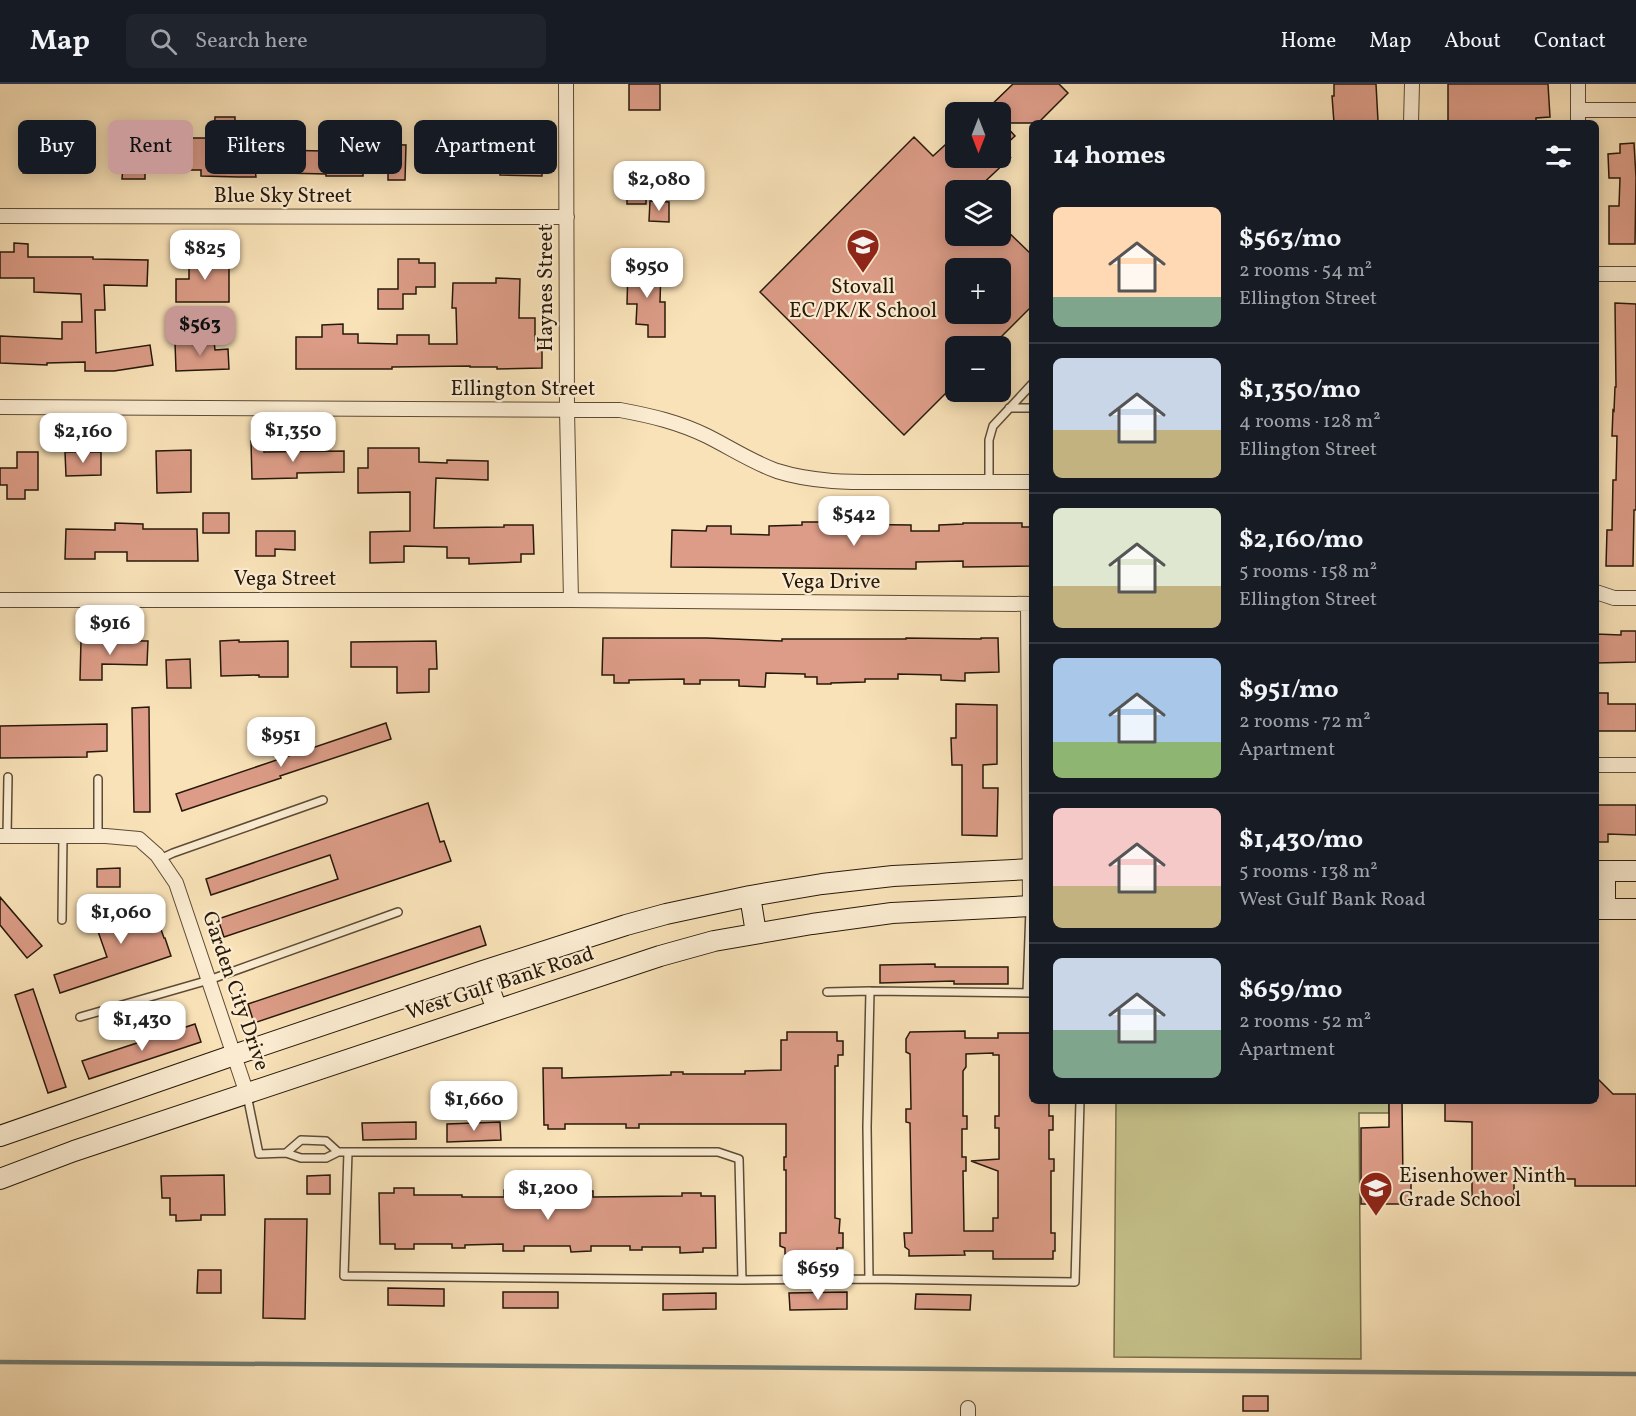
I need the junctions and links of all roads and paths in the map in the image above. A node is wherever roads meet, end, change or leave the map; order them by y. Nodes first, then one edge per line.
1 (566, 84) edge
2 (1412, 84) edge
3 (1578, 84) edge
4 (1636, 110) edge
5 (1578, 117) edge
6 (1412, 120) edge
7 (0, 216) edge
8 (567, 217) junction
9 (1599, 274) edge
10 (1636, 274) edge
11 (1029, 387) edge
12 (0, 407) edge
13 (1009, 408) junction
14 (1029, 408) edge
15 (567, 410) junction
16 (989, 482) junction
17 (1029, 482) edge
18 (1599, 593) edge
19 (1636, 598) edge
20 (0, 600) edge
21 (571, 600) junction
22 (630, 602) joint
23 (1029, 604) edge
24 (1599, 765) edge
25 (1636, 765) edge
26 (8, 777) dead end
27 (98, 778) dead end
28 (323, 801) dead end
29 (4, 836) edge
30 (63, 836) junction
31 (98, 836) junction
32 (160, 859) junction
33 (1029, 869) edge
34 (1600, 871) edge
35 (1636, 871) edge
36 (750, 896) junction
37 (1029, 906) edge
38 (1600, 909) edge
39 (1636, 909) edge
40 (398, 912) dead end
41 (62, 920) dead end
42 (756, 933) junction
43 (483, 971) junction
44 (209, 980) junction
45 (870, 991) junction
46 (827, 992) dead end
47 (1029, 993) edge
48 (497, 1010) junction
49 (80, 1017) dead end
50 (234, 1055) junction
51 (247, 1094) junction
52 (1080, 1104) edge
53 (0, 1136) edge
54 (339, 1152) junction
55 (348, 1152) junction
56 (286, 1153) junction
57 (0, 1179) edge
58 (869, 1279) junction
59 (742, 1280) junction

1 - 8 street, Haynes Street
2 - 6 street
3 - 5 street
4 - 5 street
7 - 8 street, Blue Sky Street
8 - 15 street, Haynes Street
9 - 10 street
11 - 13 lane
12 - 15 street, Ellington Street
13 - 14 lane
13 - 16 lane
15 - 16 street, Ellington Street
15 - 21 street, Haynes Street
16 - 17 street, Ellington Street
18 - 19 street
20 - 21 street, Vega Street
21 - 22 street, Vega Street
22 - 23 street, Vega Drive
24 - 25 street
26 - 29 lane
27 - 31 lane
28 - 32 lane
29 - 30 street, Garden City Drive
30 - 31 street, Garden City Drive
30 - 41 lane
31 - 32 street, Garden City Drive
32 - 44 street, Garden City Drive
33 - 36 main road, West Gulf Bank Road
34 - 35 main road
34 - 38 main road
36 - 42 main road
36 - 43 main road, West Gulf Bank Road
37 - 42 main road, West Gulf Bank Road
38 - 39 main road
40 - 44 lane
42 - 48 main road, West Gulf Bank Road
43 - 48 main road
43 - 50 main road, West Gulf Bank Road
44 - 49 lane
44 - 50 street, Garden City Drive
45 - 46 lane
45 - 47 lane
45 - 58 lane
48 - 51 main road, West Gulf Bank Road
50 - 51 street, Garden City Drive
50 - 53 main road, West Gulf Bank Road
51 - 56 lane
51 - 57 main road, West Gulf Bank Road
52 - 58 lane
54 - 55 lane
54 - 56 lane
54 - 56 lane
55 - 59 lane
55 - 59 lane
58 - 59 lane

